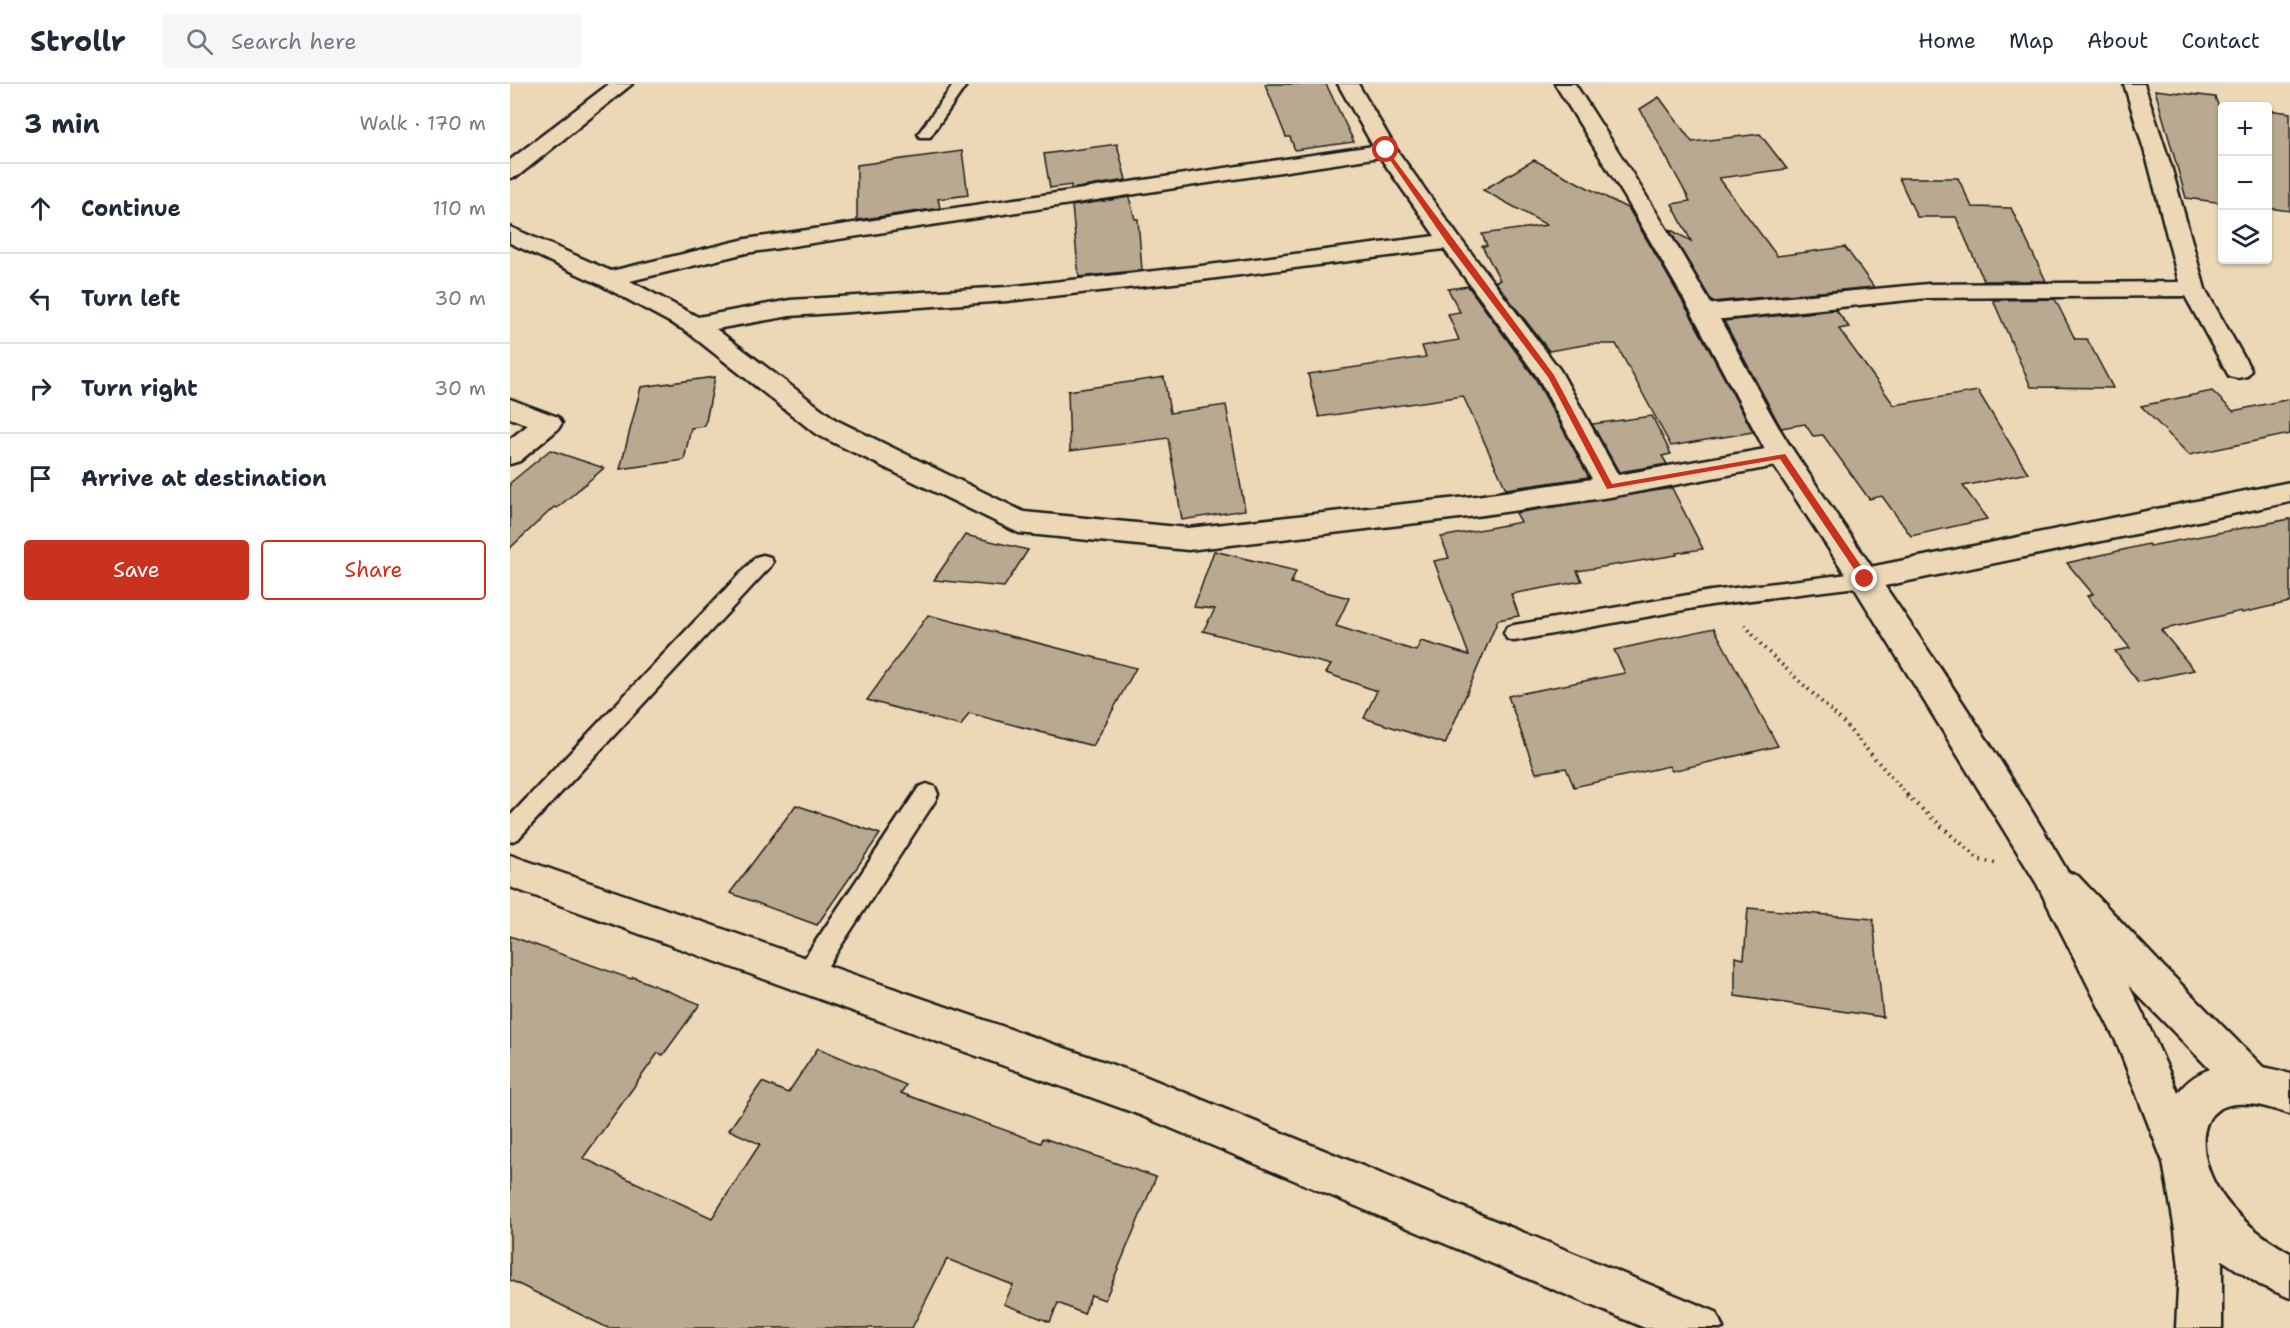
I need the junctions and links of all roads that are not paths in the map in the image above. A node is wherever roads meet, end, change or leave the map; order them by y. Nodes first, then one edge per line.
1 (622, 84) edge
2 (961, 84) edge
3 (1348, 84) edge
4 (1565, 84) edge
5 (2134, 84) edge
6 (925, 134) dead end
7 (1386, 150) junction
8 (510, 171) edge
9 (510, 234) edge
10 (1450, 241) junction
11 (608, 279) junction
12 (2193, 289) junction
13 (1704, 314) junction
14 (695, 325) junction
15 (2238, 370) dead end
16 (510, 408) edge
17 (510, 454) edge
18 (1782, 456) junction
19 (1610, 487) junction
20 (2290, 492) edge
21 (764, 562) dead end
22 (1865, 579) junction
23 (1514, 633) dead end
24 (927, 794) dead end
25 (510, 832) edge
26 (510, 871) edge
27 (2050, 872) junction
28 (807, 976) junction
29 (2250, 1082) junction
30 (2290, 1094) edge
31 (2185, 1165) junction
32 (2290, 1276) edge
33 (1700, 1328) edge
34 (2199, 1328) edge

1 - 8 street
2 - 6 lane
3 - 7 street
4 - 13 street
5 - 12 street
7 - 10 street
7 - 11 street
9 - 11 street
10 - 14 street
10 - 19 street
11 - 14 street
12 - 13 street
12 - 15 street
13 - 18 street
14 - 19 street
16 - 17 street
18 - 19 street
18 - 22 street
20 - 22 street
21 - 25 lane
22 - 23 lane
22 - 27 street
24 - 28 lane
26 - 28 street
27 - 29 street
27 - 31 street
28 - 33 street
29 - 30 street
29 - 31 street
31 - 32 street
31 - 34 street

